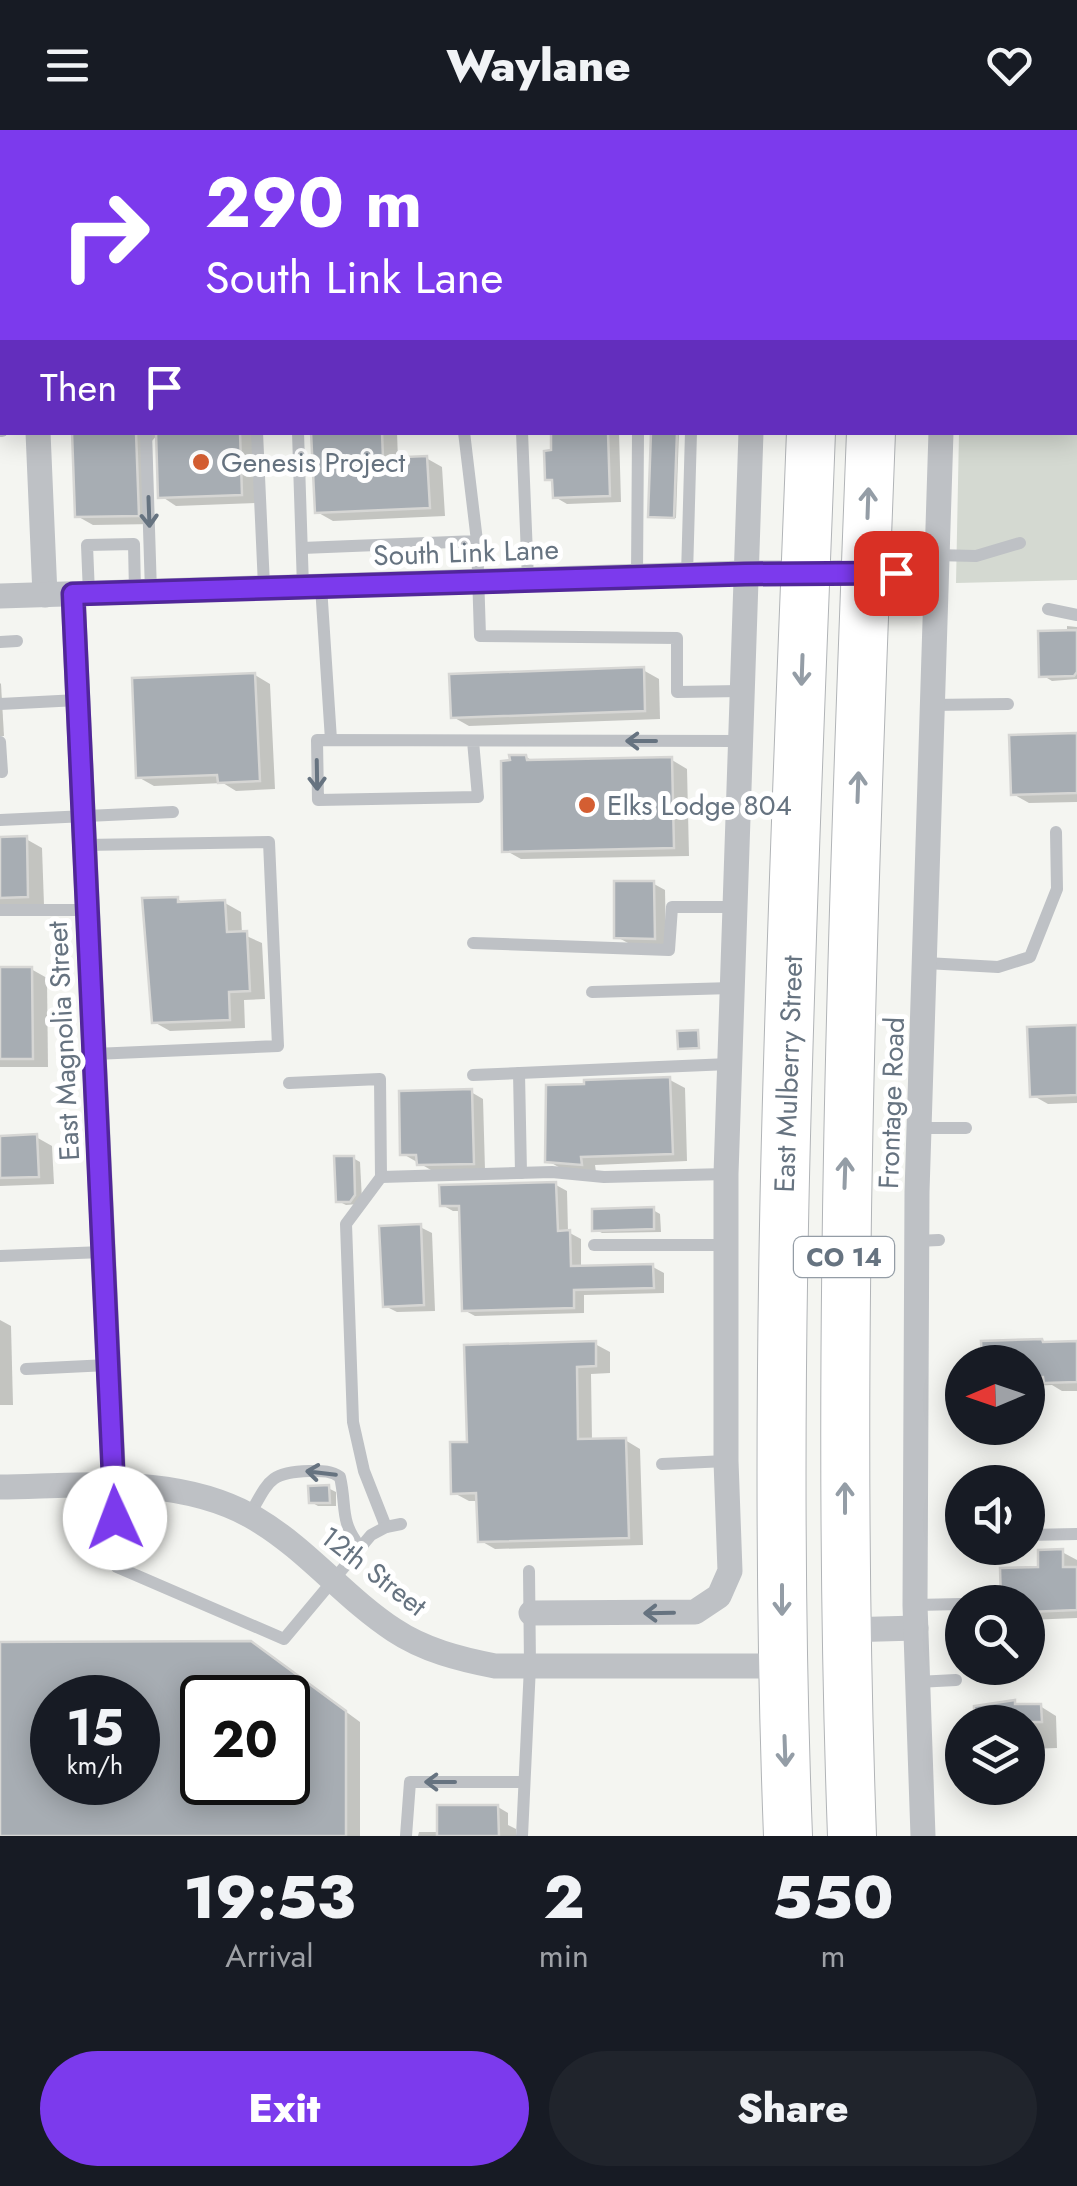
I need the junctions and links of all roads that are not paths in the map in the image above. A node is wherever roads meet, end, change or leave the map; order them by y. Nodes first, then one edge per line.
1 (38, 435) edge
2 (146, 435) edge
3 (256, 435) edge
4 (298, 435) edge
5 (464, 435) edge
6 (522, 435) edge
7 (638, 435) edge
8 (692, 435) edge
9 (750, 435) edge
10 (811, 435) edge
11 (870, 435) edge
12 (941, 435) edge
13 (477, 540) junction
14 (1020, 543) dead end
15 (134, 544) junction
16 (150, 544) junction
17 (302, 548) junction
18 (935, 564) junction
19 (806, 573) junction
20 (866, 573) junction
21 (745, 574) junction
22 (687, 575) junction
23 (636, 577) junction
24 (528, 580) junction
25 (478, 582) junction
26 (264, 586) junction
27 (312, 587) junction
28 (143, 592) junction
29 (81, 594) junction
30 (46, 595) junction
31 (0, 596) edge
32 (1048, 609) dead end
33 (1077, 614) edge
34 (17, 641) dead end
35 (0, 642) edge
36 (741, 691) junction
37 (78, 700) junction
38 (0, 704) edge
39 (1008, 704) dead end
40 (931, 705) junction
41 (331, 740) junction
42 (474, 741) junction
43 (0, 742) edge
44 (739, 742) junction
45 (2, 772) edge
46 (173, 812) dead end
47 (83, 818) junction
48 (0, 820) edge
49 (1056, 832) dead end
50 (84, 845) junction
51 (735, 907) junction
52 (0, 910) edge
53 (87, 910) junction
54 (472, 943) dead end
55 (926, 963) junction
56 (732, 988) junction
57 (592, 992) dead end
58 (94, 1054) junction
59 (730, 1064) junction
60 (519, 1074) junction
61 (472, 1075) dead end
62 (288, 1084) dead end
63 (788, 1118) junction
64 (920, 1128) junction
65 (966, 1128) dead end
66 (521, 1173) junction
67 (726, 1174) junction
68 (381, 1177) junction
69 (594, 1246) dead end
70 (727, 1246) junction
71 (103, 1252) junction
72 (0, 1256) edge
73 (108, 1365) junction
74 (26, 1368) dead end
75 (726, 1462) junction
76 (662, 1464) dead end
77 (0, 1486) edge
78 (114, 1486) junction
79 (249, 1516) junction
80 (1077, 1534) edge
81 (1045, 1535) edge
82 (360, 1546) junction
83 (529, 1571) dead end
84 (331, 1580) junction
85 (945, 1609) edge
86 (531, 1613) junction
87 (916, 1617) junction
88 (846, 1630) junction
89 (530, 1666) junction
90 (782, 1666) junction
91 (945, 1681) edge
92 (917, 1682) junction
93 (524, 1782) junction
94 (406, 1836) edge
95 (522, 1836) edge
96 (788, 1836) edge
97 (824, 1836) edge
98 (852, 1836) edge
99 (923, 1836) edge

1 - 30 street
2 -> 16 lane
3 - 26 lane
4 - 17 lane
5 - 13 lane
6 - 24 lane
7 - 23 lane
8 - 22 lane
9 - 21 street
10 - 19 highway, East Mulberry Street / CO 14
20 -> 11 highway, CO 14
12 - 18 street, Frontage Road
13 - 17 lane
13 - 25 lane
14 - 18 lane
15 - 16 lane
15 - 28 lane
15 - 29 lane
16 - 28 lane
17 - 27 lane
18 - 20 street, South Link Lane
18 - 40 street, Frontage Road
19 - 20 street, South Link Lane
19 - 21 street, South Link Lane
19 -> 63 highway, East Mulberry Street / CO 14
88 -> 20 highway, CO 14
21 - 22 street, South Link Lane
21 - 36 street
22 - 23 street, South Link Lane
23 - 24 street, South Link Lane
24 - 25 street, South Link Lane
25 - 27 street, South Link Lane
25 - 36 lane
26 - 27 street, South Link Lane
26 - 28 street, South Link Lane
27 - 41 lane
28 - 29 street, South Link Lane
29 - 30 street, South Link Lane
29 - 37 street, East Magnolia Street
30 - 31 street, South Link Lane
32 - 33 lane
34 - 35 lane
36 - 44 street
37 - 38 lane
37 - 47 street, East Magnolia Street
39 - 40 lane
40 - 55 street, Frontage Road
41 - 42 lane
41 -> 42 lane
44 -> 42 lane
43 - 45 lane
44 - 51 street
46 - 47 lane
47 - 48 lane
47 - 50 street, East Magnolia Street
49 - 55 lane
50 - 53 street, East Magnolia Street
50 - 58 lane
51 - 54 lane
51 - 56 street
52 - 53 lane
53 - 58 street, East Magnolia Street
55 - 64 street, Frontage Road
56 - 57 lane
56 - 59 street
58 - 71 street, East Magnolia Street
59 - 60 lane
59 - 67 street
60 - 61 lane
60 - 66 lane
62 - 68 lane
63 - 88 highway
63 -> 90 highway, East Mulberry Street / CO 14
64 - 65 lane
64 - 87 street, Frontage Road
66 - 67 lane
66 - 68 lane
67 - 70 street
68 - 82 lane
69 - 70 lane
70 - 75 street
71 - 72 lane
71 - 73 street, East Magnolia Street
73 - 74 lane
73 - 78 street, East Magnolia Street
75 - 76 lane
75 -> 86 street
77 - 78 street, 12th Street
78 - 79 street, 12th Street
78 - 84 lane
82 -> 79 lane
79 - 84 street, 12th Street
80 - 81 lane
82 - 84 lane
83 - 86 lane
84 - 89 street, 12th Street
85 - 87 lane
86 - 89 lane
87 - 88 street
87 - 92 street, Frontage Road
88 - 98 highway, CO 14
89 - 90 street, 12th Street
89 - 93 lane
90 -> 96 highway, East Mulberry Street / CO 14
90 - 97 highway
91 - 92 lane
92 - 99 street, Frontage Road
93 -> 94 lane
93 - 95 lane

